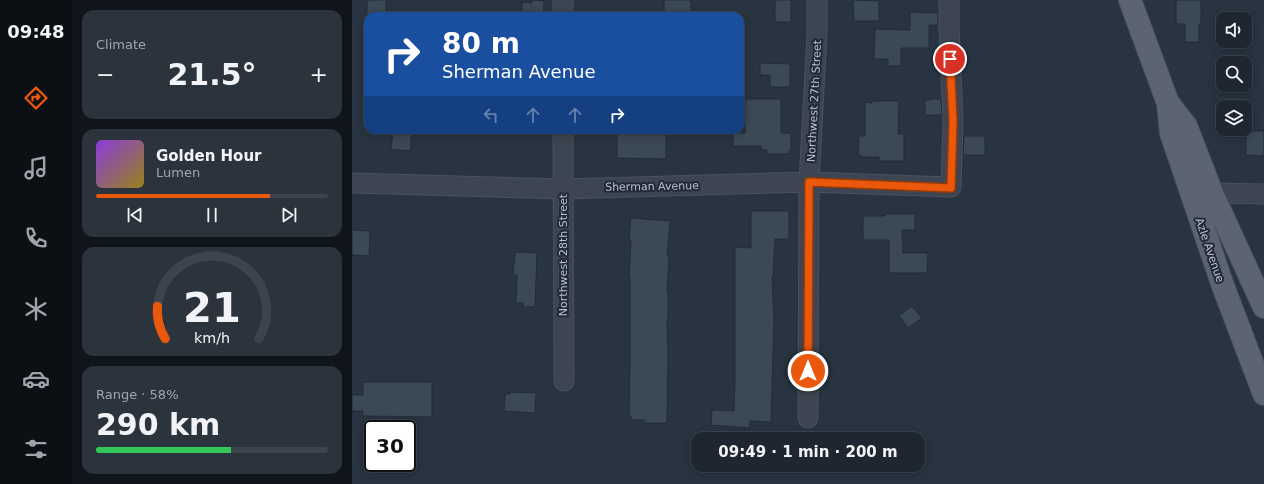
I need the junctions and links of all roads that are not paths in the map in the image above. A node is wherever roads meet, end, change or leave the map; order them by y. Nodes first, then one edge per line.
1 (563, 0) edge
2 (817, 0) edge
3 (949, 0) edge
4 (1130, 0) edge
5 (563, 12) edge
6 (1168, 103) junction
7 (563, 134) edge
8 (809, 182) junction
9 (352, 183) edge
10 (563, 189) junction
11 (1212, 193) junction
12 (1264, 194) edge
13 (1264, 307) edge
14 (564, 381) dead end
15 (1264, 394) edge
16 (808, 418) dead end

1 - 5 street
2 - 8 street, Northwest 27th Street
3 - 8 street, Sherman Avenue
4 - 6 main road, Azle Avenue
6 - 11 main road, Azle Avenue
6 - 15 main road, Azle Avenue
7 - 10 street, Northwest 28th Street
8 - 10 street, Sherman Avenue
8 - 16 street, Northwest 27th Street
9 - 10 street, Sherman Avenue
10 - 14 street, Northwest 28th Street
11 - 12 street
11 - 13 main road, Azle Avenue

